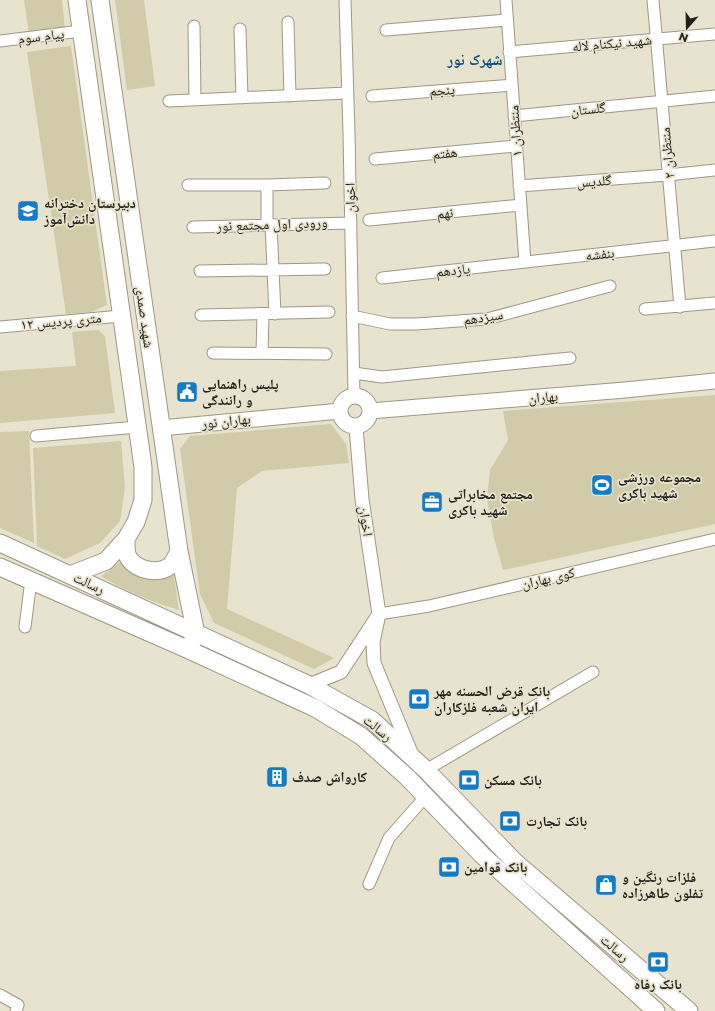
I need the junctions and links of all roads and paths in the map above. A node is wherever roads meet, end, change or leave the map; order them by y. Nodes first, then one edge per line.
1 (77, 0) edge
2 (100, 0) edge
3 (344, 0) edge
4 (506, 0) edge
5 (653, 0) edge
6 (507, 20) junction
7 (288, 22) dead end
8 (194, 26) dead end
9 (240, 29) dead end
10 (386, 30) dead end
11 (82, 31) junction
12 (715, 34) edge
13 (657, 40) junction
14 (0, 41) edge
15 (509, 52) junction
16 (512, 85) junction
17 (347, 93) junction
18 (290, 96) junction
19 (372, 96) dead end
20 (715, 96) edge
21 (242, 98) junction
22 (195, 100) junction
23 (169, 101) dead end
24 (662, 101) junction
25 (514, 116) junction
26 (120, 141) junction
27 (516, 146) junction
28 (98, 148) junction
29 (375, 159) dead end
30 (715, 170) edge
31 (668, 175) junction
32 (126, 182) junction
33 (325, 183) dead end
34 (103, 185) junction
35 (188, 185) dead end
36 (267, 185) junction
37 (519, 186) junction
38 (521, 205) junction
39 (369, 220) dead end
40 (350, 223) junction
41 (269, 225) junction
42 (193, 227) dead end
43 (715, 241) edge
44 (674, 245) junction
45 (525, 262) junction
46 (326, 269) dead end
47 (273, 270) junction
48 (200, 271) dead end
49 (382, 278) dead end
50 (610, 286) dead end
51 (715, 303) edge
52 (680, 307) junction
53 (645, 309) dead end
54 (329, 312) dead end
55 (263, 314) junction
56 (275, 314) junction
57 (201, 315) dead end
58 (121, 316) junction
59 (352, 316) junction
60 (0, 327) edge
61 (212, 353) dead end
62 (262, 353) junction
63 (326, 354) dead end
64 (570, 358) dead end
65 (354, 373) junction
66 (715, 381) edge
67 (354, 396) junction
68 (340, 411) junction
69 (370, 411) junction
70 (137, 427) junction
71 (356, 427) junction
72 (161, 428) junction
73 (36, 436) dead end
74 (126, 539) junction
75 (715, 539) edge
76 (0, 543) edge
77 (179, 551) junction
78 (0, 567) edge
79 (70, 574) junction
80 (31, 580) junction
81 (379, 614) junction
82 (25, 627) dead end
83 (196, 634) junction
84 (189, 650) junction
85 (593, 672) dead end
86 (309, 685) junction
87 (413, 758) junction
88 (426, 770) junction
89 (426, 796) junction
90 (369, 884) dead end
91 (0, 995) edge
92 (17, 1008) edge
93 (656, 1011) edge
94 (689, 1011) edge

1 - 11 main road, شهید صمدی
2 - 26 main road, شهید صمدی
3 - 17 street, اخوان
4 - 6 street, منتظران ۱
5 - 13 street, منتظران ۲
6 - 10 street
6 - 15 street, منتظران ۱
7 - 18 street
8 - 22 street
9 - 21 street
11 - 14 street, پیام سوم
11 - 28 main road, شهید صمدی
12 - 13 street, شهید نیکنام لاله
13 - 15 street, شهید نیکنام لاله
13 - 24 street, منتظران ۲
15 - 16 street, منتظران ۱
16 - 19 street, پنجم
16 - 25 street, منتظران ۱
17 - 18 street
17 - 40 street, اخوان
18 - 21 street
20 - 24 street, گلستان
21 - 22 street
22 - 23 street
24 - 25 street, گلستان
24 - 31 street, منتظران ۲
25 - 27 street, منتظران ۱
26 - 28 main road
26 - 32 main road, شهید صمدی
27 - 29 street, هفتم
27 - 37 street, منتظران ۱
28 - 34 main road, شهید صمدی
30 - 31 street, گلدیس
31 - 37 street, گلدیس
31 - 44 street, منتظران ۲
32 - 34 main road
32 - 72 main road, شهید صمدی
33 - 36 street
34 - 58 main road, شهید صمدی
35 - 36 street
36 - 41 street
37 - 38 street, منتظران ۱
38 - 39 street, نهم
38 - 45 street, منتظران ۱
40 - 41 street, ورودی اول مجتمع نور
40 - 59 street, اخوان
41 - 42 street, ورودی اول مجتمع نور
41 - 47 street
43 - 44 street, بنفشه
44 - 45 street, بنفشه
44 - 52 street, منتظران ۲
45 - 49 street, یازدهم
46 - 47 street
47 - 48 street
47 - 56 street
50 - 59 street, سیزدهم
51 - 52 street
52 - 53 street
54 - 56 street
55 - 56 street
55 - 57 street
55 - 62 street
58 - 60 street, ۱۲ متری پردیس
58 - 70 main road, شهید صمدی
59 - 65 street, اخوان
61 - 62 street
62 - 63 street
64 - 65 street
65 - 67 street, اخوان
66 - 69 main road, بهاران
67 - 68 main road
67 - 69 main road
68 - 71 main road
68 - 72 main road, بهاران نور
69 - 71 main road
70 - 73 street
70 - 74 main road, شهید صمدی
71 - 81 street, اخوان
72 - 77 main road, شهید صمدی
74 - 77 main road
74 - 79 main road, شهید صمدی
75 - 81 street, کوی بهاران
76 - 79 main road, رسالت
77 - 83 main road, شهید صمدی
78 - 80 main road, رسالت
79 - 83 main road, رسالت
80 - 82 street
80 - 84 main road, رسالت
81 - 86 street
81 - 87 street
83 - 84 main road
83 - 86 main road, رسالت
84 - 89 main road, رسالت
85 - 88 street
86 - 87 main road, رسالت
87 - 88 main road, رسالت
88 - 94 main road, رسالت
89 - 90 street
89 - 93 main road, رسالت
91 - 92 street

